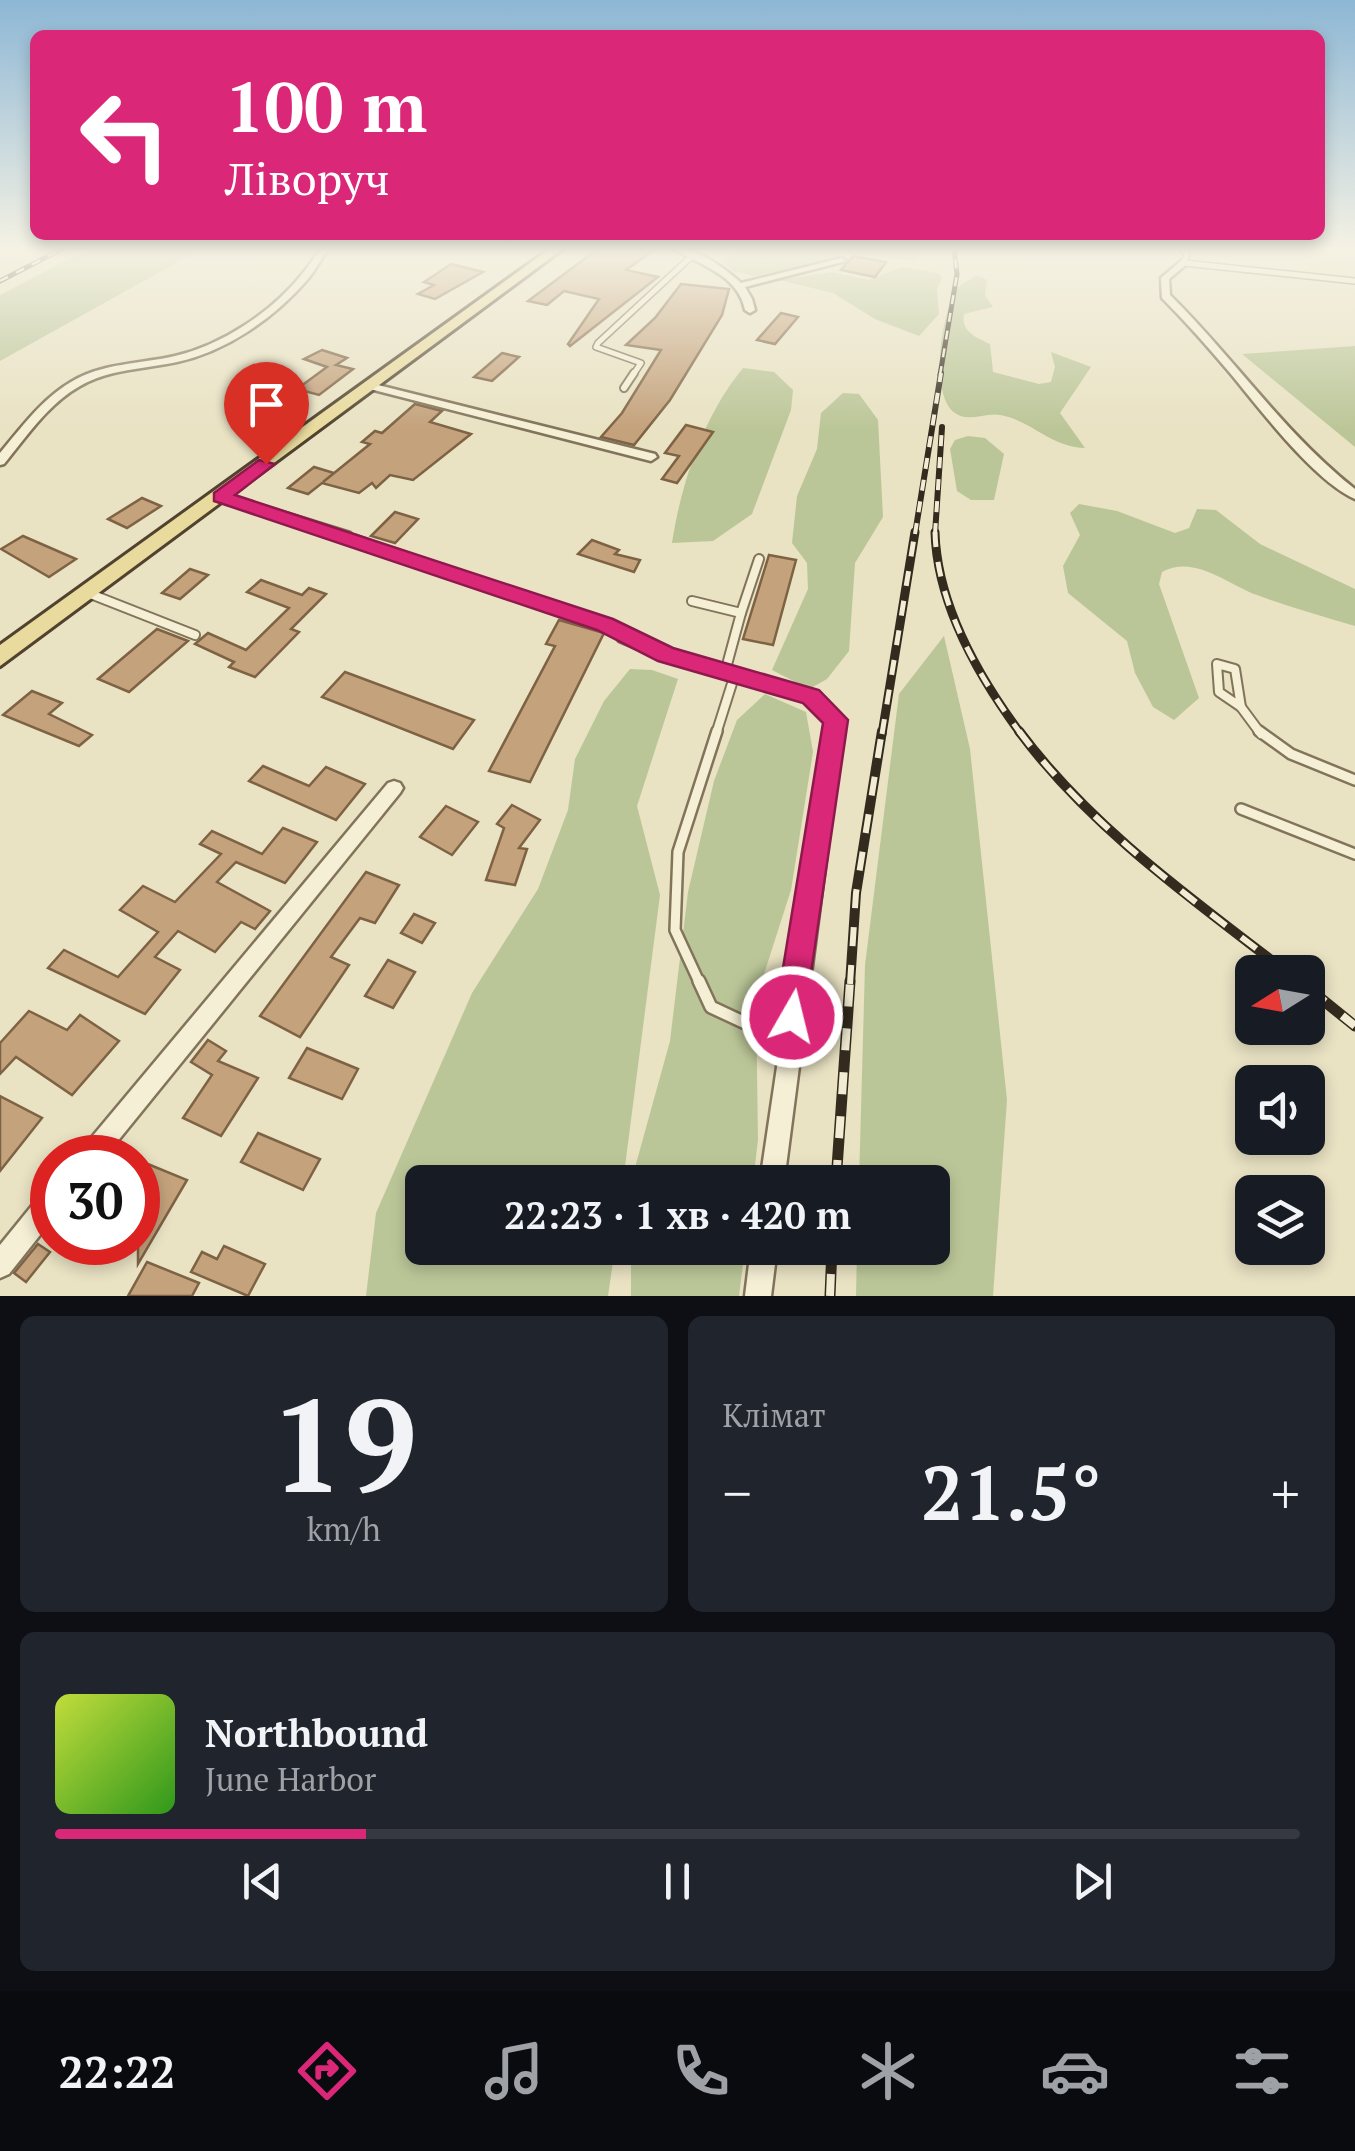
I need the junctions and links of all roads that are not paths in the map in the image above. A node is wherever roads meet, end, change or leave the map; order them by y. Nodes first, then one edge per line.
1 (265, 308) edge
2 (476, 308) edge
3 (635, 308) edge
4 (1179, 308) edge
5 (370, 386) junction
6 (624, 388) dead end
7 (651, 457) dead end
8 (0, 461) edge
9 (1355, 494) edge
10 (221, 497) junction
11 (345, 536) joint
12 (759, 559) dead end
13 (88, 593) junction
14 (692, 601) dead end
15 (741, 613) junction
16 (195, 636) dead end
17 (624, 638) joint
18 (0, 657) edge
19 (730, 673) junction
20 (1241, 708) junction
21 (1355, 780) edge
22 (394, 788) dead end
23 (1241, 810) dead end
24 (1355, 854) edge
25 (788, 1043) junction
26 (108, 1135) edge
27 (774, 1165) edge
28 (30, 1229) edge
29 (0, 1265) edge
30 (762, 1265) edge
31 (758, 1296) edge

1 - 8 street
2 - 5 main road
3 - 6 lane
4 - 9 street
5 - 7 street
5 - 10 main road
10 - 11 street
10 - 13 main road
11 - 17 lane
12 - 15 lane
13 - 16 lane
13 - 18 main road
14 - 15 lane
15 - 19 lane
17 - 19 street
19 - 25 lane
19 - 25 street
20 - 20 lane
20 - 21 lane
22 - 26 street
23 - 24 lane
25 - 27 street
28 - 29 street
30 - 31 street

